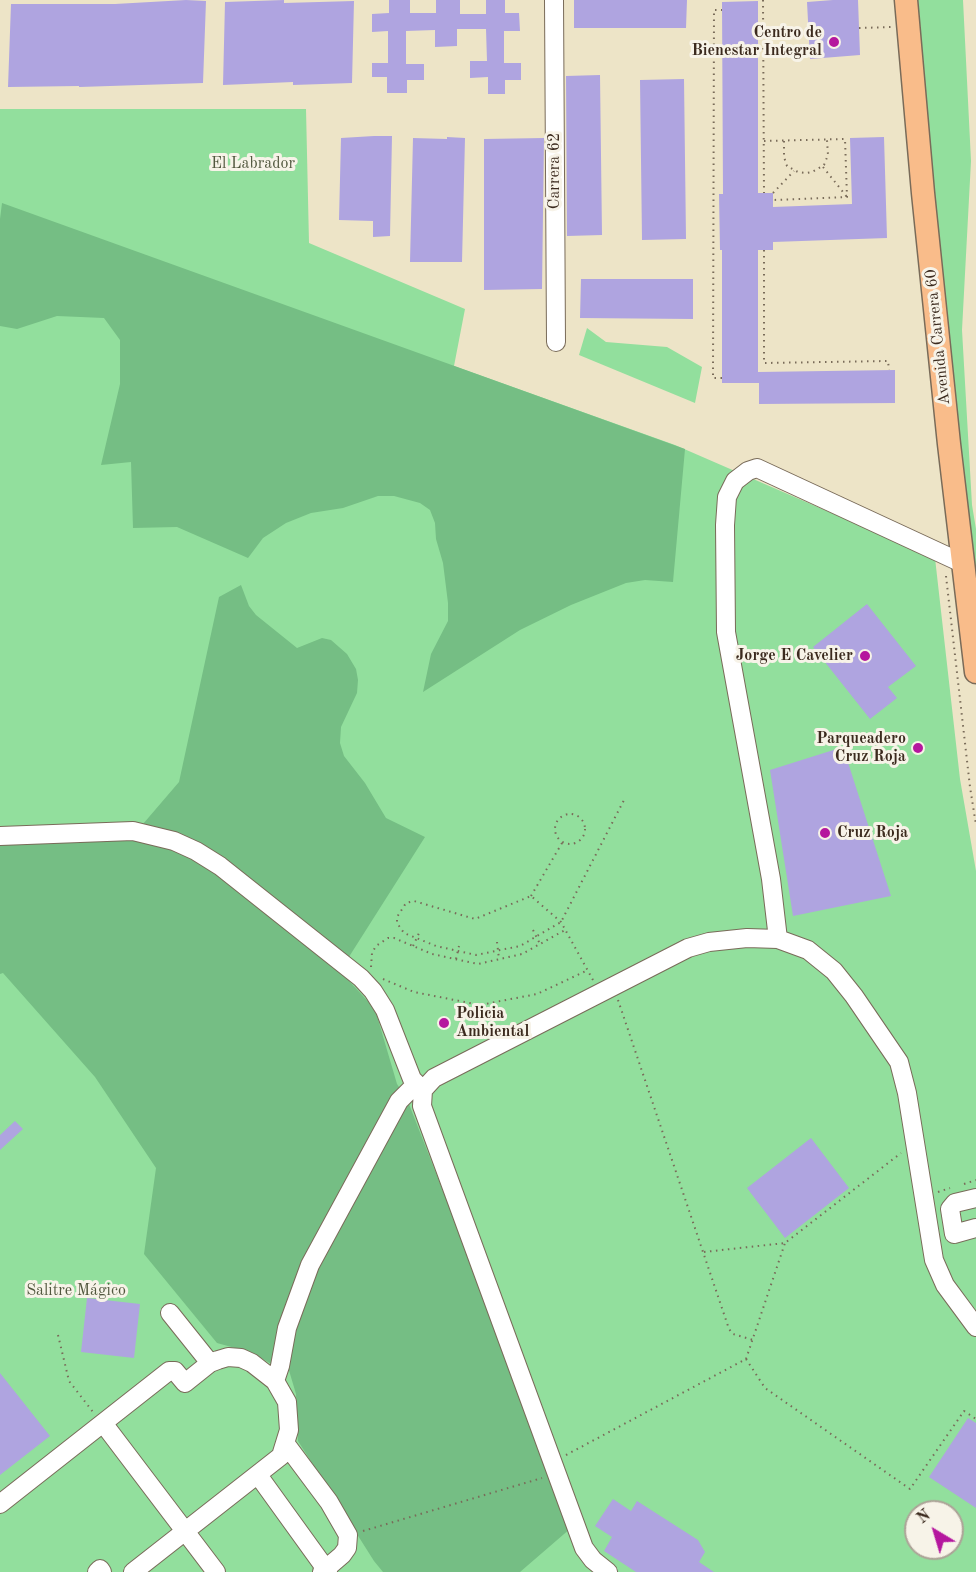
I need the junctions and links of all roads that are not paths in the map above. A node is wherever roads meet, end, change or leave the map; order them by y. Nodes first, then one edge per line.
1 (554, 0) edge
2 (906, 0) edge
3 (556, 342) dead end
4 (953, 559) junction
5 (976, 672) edge
6 (0, 836) edge
7 (778, 939) junction
8 (419, 1087) junction
9 (976, 1198) edge
10 (976, 1228) edge
11 (954, 1234) junction
12 (932, 1245) junction
13 (170, 1313) dead end
14 (976, 1327) edge
15 (210, 1363) junction
16 (275, 1382) junction
17 (103, 1423) junction
18 (283, 1450) junction
19 (258, 1475) junction
20 (273, 1496) junction
21 (0, 1504) edge
22 (186, 1532) junction
23 (325, 1571) edge
24 (97, 1572) edge
25 (102, 1572) edge
26 (133, 1572) edge
27 (216, 1572) edge
28 (608, 1572) edge

1 - 3 street, Carrera 62
2 - 4 main road, Avenida Carrera 60
4 - 5 main road, Avenida Carrera 60
4 - 7 street
6 - 8 street
7 - 8 street
7 - 12 street
8 - 16 street
8 - 28 street
9 - 11 street
10 - 11 street
11 - 12 street
12 - 14 street
13 - 15 street
15 - 16 street
15 - 17 street
16 - 18 street
17 - 21 street
17 - 22 street
18 - 19 street
18 - 20 street
18 - 23 street
19 - 20 street
19 - 22 street
20 - 23 street
22 - 26 street
22 - 27 street
24 - 25 street

